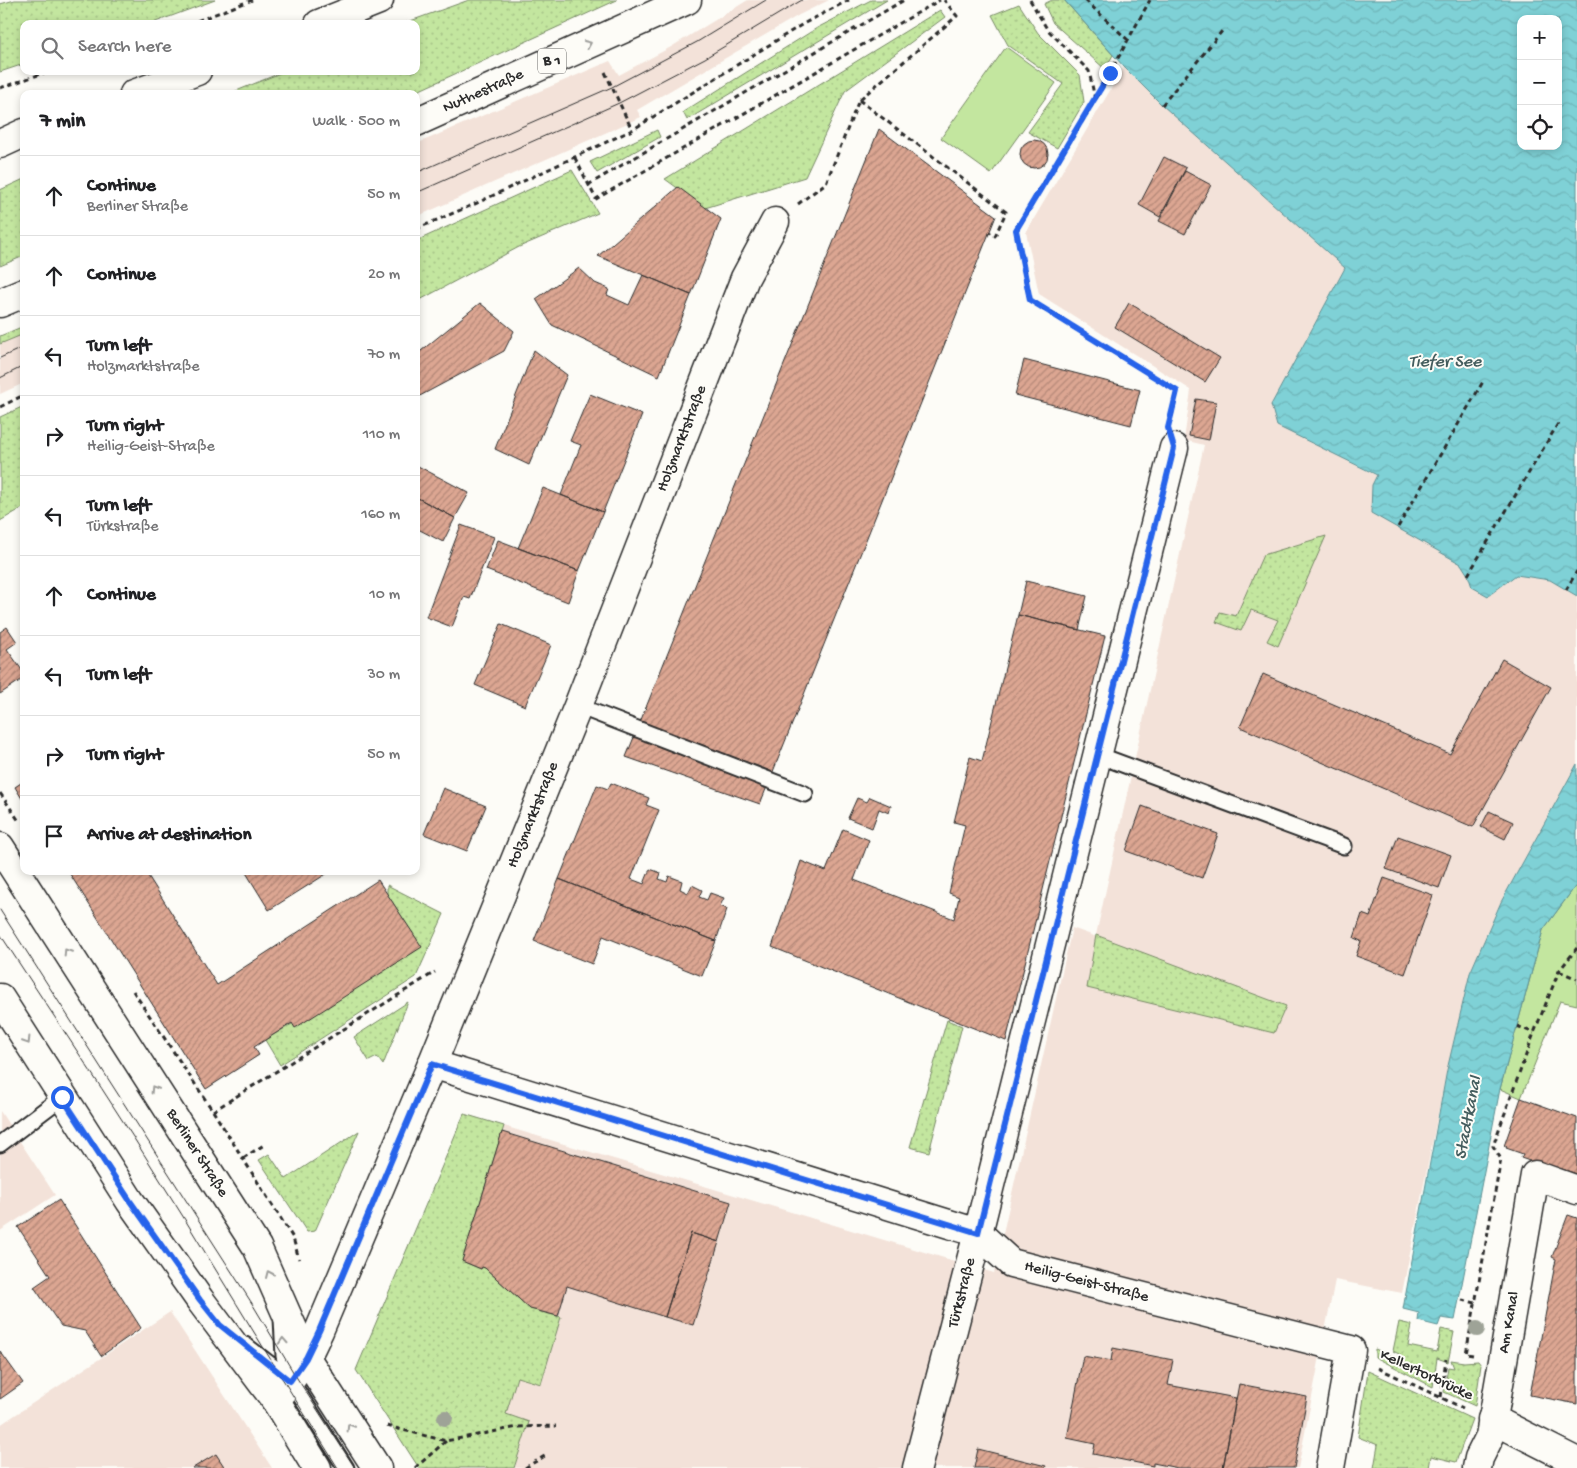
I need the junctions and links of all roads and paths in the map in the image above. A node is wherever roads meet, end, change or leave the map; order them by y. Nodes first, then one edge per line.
1 (252, 0) edge
2 (380, 0) edge
3 (688, 0) edge
4 (849, 0) edge
5 (904, 0) edge
6 (940, 0) edge
7 (944, 0) edge
8 (1030, 0) edge
9 (1085, 0) edge
10 (1150, 0) edge
11 (200, 20) edge
12 (329, 20) edge
13 (1222, 31) dead end
14 (1128, 40) junction
15 (605, 72) dead end
16 (38, 75) edge
17 (186, 75) edge
18 (0, 88) edge
19 (145, 90) edge
20 (1095, 99) junction
21 (859, 100) junction
22 (1162, 105) dead end
23 (420, 120) edge
24 (632, 130) junction
25 (20, 135) edge
26 (0, 144) edge
27 (575, 158) junction
28 (588, 185) junction
29 (775, 222) joint
30 (420, 227) edge
31 (989, 232) dead end
32 (20, 295) edge
33 (0, 303) edge
34 (1484, 380) dead end
35 (20, 397) edge
36 (0, 407) edge
37 (1559, 422) dead end
38 (1174, 448) joint
39 (1398, 527) dead end
40 (1577, 571) edge
41 (1468, 575) dead end
42 (1566, 590) dead end
43 (578, 706) junction
44 (1098, 755) junction
45 (0, 792) edge
46 (805, 794) dead end
47 (20, 822) edge
48 (1344, 846) dead end
49 (0, 847) edge
50 (1577, 948) edge
51 (439, 970) dead end
52 (1559, 971) junction
53 (1577, 979) edge
54 (0, 998) edge
55 (1517, 1026) dead end
56 (1534, 1033) junction
57 (432, 1064) junction
58 (1513, 1094) dead end
59 (62, 1097) junction
60 (213, 1111) dead end
61 (0, 1144) edge
62 (264, 1145) dead end
63 (243, 1158) dead end
64 (1577, 1190) edge
65 (978, 1233) junction
66 (280, 1300) junction
67 (1462, 1300) dead end
68 (1476, 1303) dead end
69 (1351, 1350) junction
70 (306, 1358) junction
71 (1446, 1359) dead end
72 (283, 1391) junction
73 (1441, 1397) junction
74 (1493, 1415) junction
75 (380, 1424) dead end
76 (556, 1426) dead end
77 (446, 1441) junction
78 (548, 1454) dead end
79 (1577, 1462) edge
80 (317, 1468) edge
81 (346, 1468) edge
82 (377, 1468) edge
83 (416, 1468) edge
84 (525, 1468) edge
85 (917, 1468) edge
86 (1330, 1468) edge
87 (1477, 1468) edge

1 - 11 path
2 - 12 main road
23 -> 3 main road, Nuthestraße / B 1
4 - 24 path
5 - 28 path
6 - 28 path
7 - 21 path
8 - 20 path
9 - 14 path
10 - 14 path
13 - 22 path
14 - 20 path
15 - 24 path
16 - 18 path
17 - 19 main road
20 - 38 path
21 - 29 path
21 - 31 path
24 - 27 path
25 - 26 main road
27 - 28 path
27 - 30 path
29 - 43 main road, Holzmarktstraße
32 - 33 main road
34 - 39 path
35 - 36 path
37 - 41 path
38 - 44 main road, Türkstraße
40 - 42 path
43 - 46 lane
43 - 57 main road, Holzmarktstraße
44 - 48 lane
44 - 65 main road, Türkstraße
45 - 47 path
66 -> 49 main road, Berliner Straße
50 - 52 path
51 - 60 path
52 - 53 path
52 - 56 path
54 -> 59 main road
55 - 56 path
56 - 58 path
57 - 65 main road, Heilig-Geist-Straße
57 - 70 main road, Holzmarktstraße
59 - 61 lane
59 - 72 main road
62 - 63 path
64 - 74 main road, Am Kanal
65 - 69 main road, Heilig-Geist-Straße
65 - 85 main road, Türkstraße
66 - 70 main road, Berliner Straße
72 -> 66 lane
67 - 68 path
69 - 73 path, Kellertorbrücke
69 - 86 main road
70 - 72 main road, Holzmarktstraße
82 -> 70 main road, Berliner Straße
71 - 73 path
72 - 80 main road
72 - 81 lane
73 - 74 path, Kellertorbrücke
74 - 79 main road
74 - 87 main road, Am Kanal
75 - 77 path
76 - 77 path
77 - 83 path
78 - 84 path

